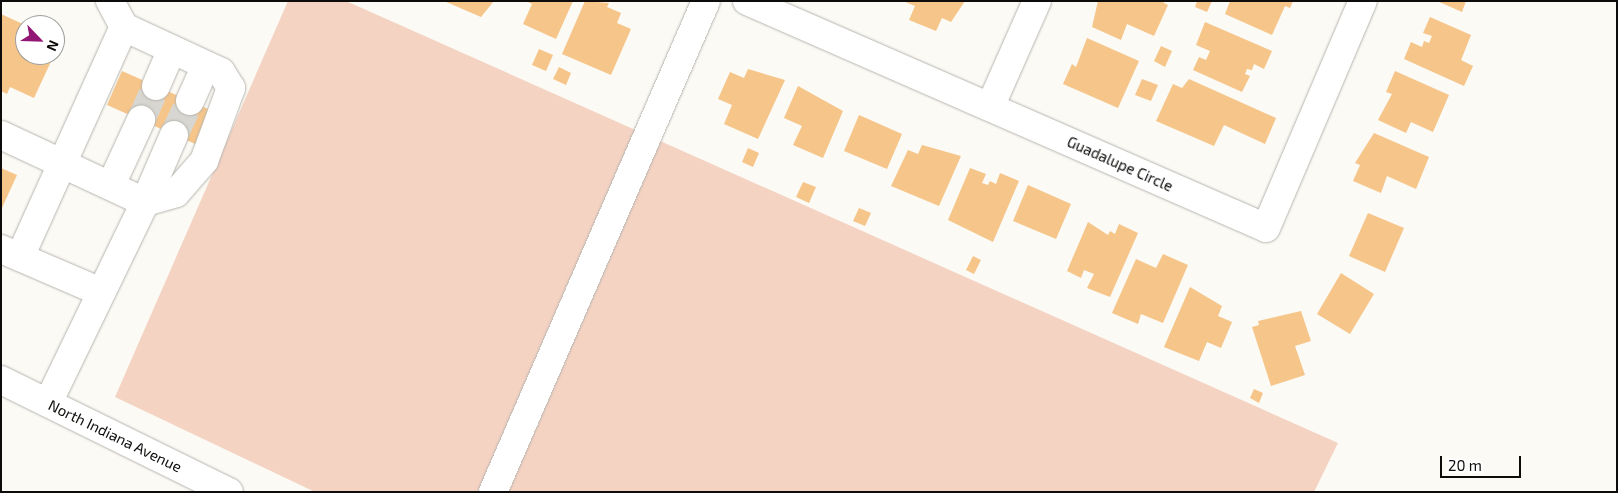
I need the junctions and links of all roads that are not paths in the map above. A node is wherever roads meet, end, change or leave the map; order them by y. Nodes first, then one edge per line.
1 (110, 1) edge
2 (706, 1) edge
3 (747, 1) edge
4 (1037, 1) edge
5 (1363, 1) edge
6 (124, 27) junction
7 (172, 49) junction
8 (206, 65) junction
9 (156, 86) tunnel mouth
10 (190, 101) tunnel mouth
11 (990, 107) junction
12 (140, 120) tunnel mouth
13 (174, 135) tunnel mouth
14 (2, 137) edge
15 (62, 163) junction
16 (111, 186) junction
17 (145, 202) junction
18 (11, 253) edge
19 (101, 292) junction
20 (1, 380) edge
21 (48, 403) junction
22 (229, 492) edge
23 (493, 492) edge

1 - 6 street
2 - 23 street
3 - 11 street, Guadalupe Circle
4 - 11 street
5 - 11 street, Guadalupe Circle
6 - 7 street
6 - 15 street
7 - 8 street
7 - 9 street
8 - 10 street
8 - 17 street
12 - 16 street
13 - 17 street
14 - 15 street
15 - 16 street
15 - 18 street
16 - 17 street
17 - 19 street
18 - 19 street
19 - 21 street
20 - 21 street, North Indiana Avenue
21 - 22 street, North Indiana Avenue

